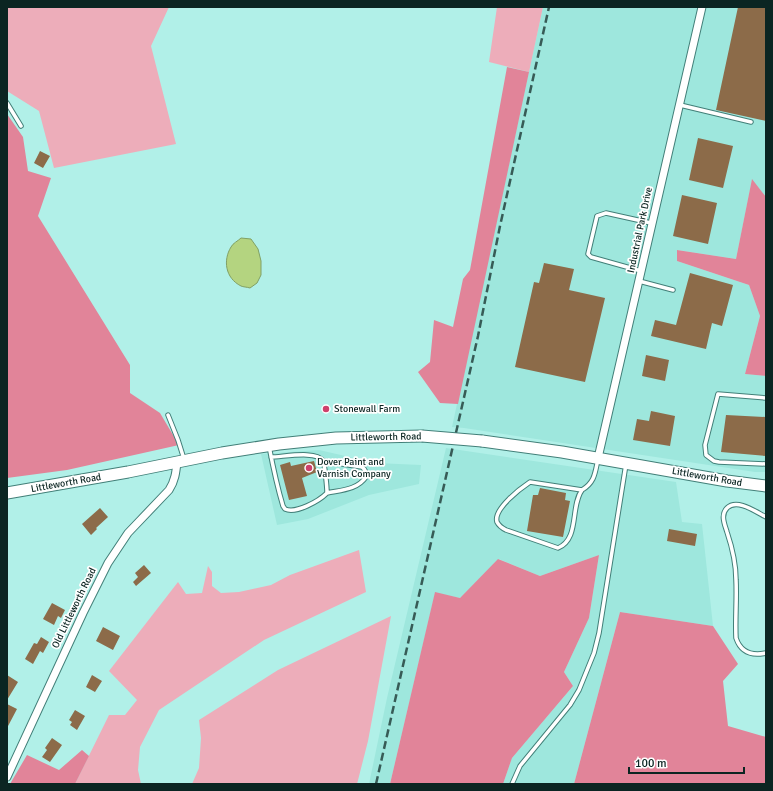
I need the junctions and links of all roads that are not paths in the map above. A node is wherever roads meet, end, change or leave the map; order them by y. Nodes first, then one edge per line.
1 (702, 7) edge
2 (7, 102) edge
3 (678, 105) junction
4 (752, 122) dead end
5 (21, 126) dead end
6 (652, 223) junction
7 (641, 271) junction
8 (639, 281) junction
9 (673, 290) dead end
10 (766, 398) edge
11 (168, 415) dead end
12 (269, 445) junction
13 (271, 457) junction
14 (598, 458) junction
15 (181, 461) junction
16 (323, 461) junction
17 (626, 463) junction
18 (766, 464) edge
19 (766, 486) edge
20 (582, 490) junction
21 (7, 493) edge
22 (327, 493) junction
23 (766, 517) edge
24 (766, 653) edge
25 (7, 777) edge
26 (513, 784) edge

1 - 3 street, Industrial Park Drive
2 - 5 lane
3 - 4 lane
3 - 6 street, Industrial Park Drive
6 - 7 street, Industrial Park Drive
6 - 7 lane
7 - 8 street, Industrial Park Drive
8 - 9 lane
8 - 14 street, Industrial Park Drive
10 - 18 lane
11 - 15 lane
12 - 13 lane
12 - 14 main road, Littleworth Road, bridge
12 - 15 main road, Littleworth Road
13 - 16 lane
13 - 22 lane
14 - 17 main road, Littleworth Road
14 - 20 lane
15 - 21 main road, Littleworth Road
15 - 25 street, Old Littleworth Road
16 - 22 lane
16 - 22 lane
17 - 19 main road, Littleworth Road
17 - 26 lane
20 - 20 lane
23 - 24 lane

